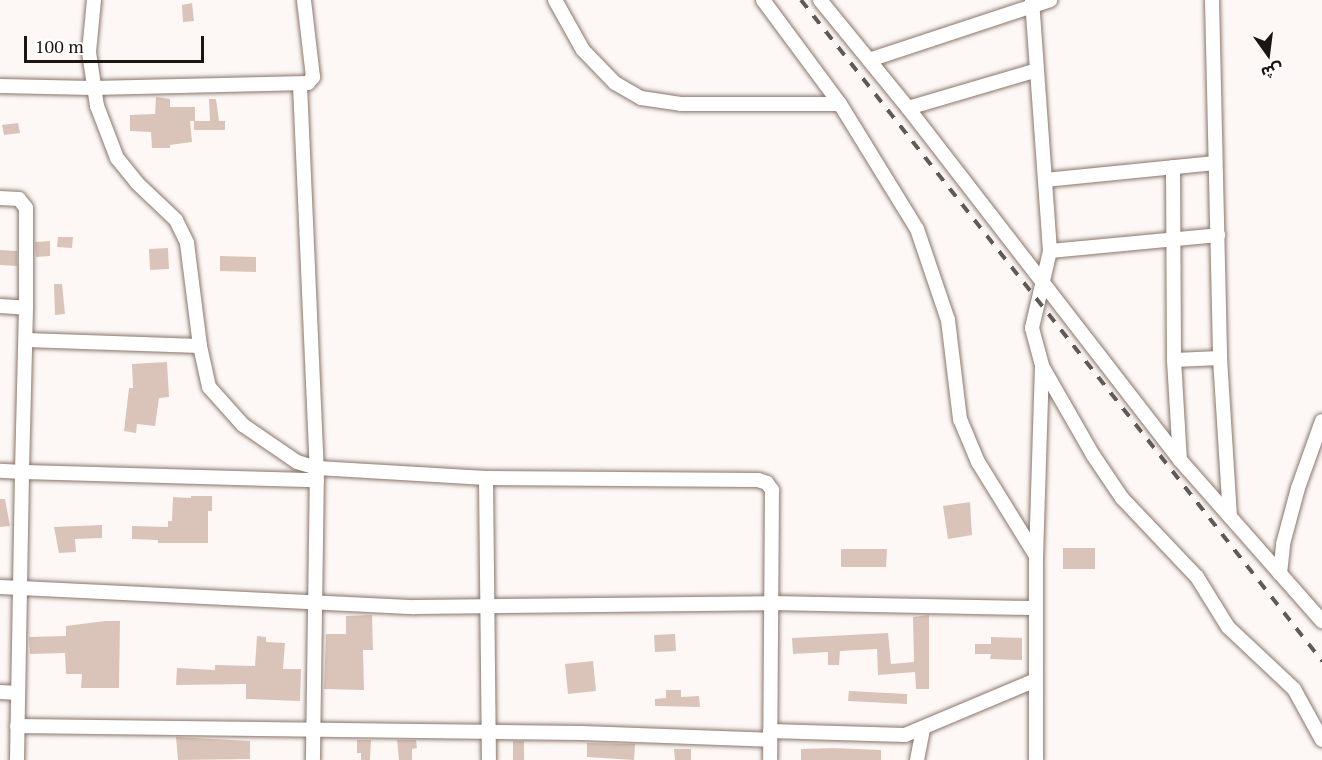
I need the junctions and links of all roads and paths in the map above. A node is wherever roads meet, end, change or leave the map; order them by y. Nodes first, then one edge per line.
1 (94, 0) edge
2 (304, 0) edge
3 (555, 0) edge
4 (762, 0) edge
5 (820, 0) edge
6 (1050, 0) edge
7 (1212, 0) edge
8 (1032, 3) edge
9 (869, 60) junction
10 (1037, 70) junction
11 (300, 85) junction
12 (0, 86) edge
13 (93, 88) junction
14 (840, 104) junction
15 (908, 108) junction
16 (1215, 163) junction
17 (1173, 167) junction
18 (1045, 180) junction
19 (0, 198) edge
20 (1218, 235) junction
21 (1174, 238) junction
22 (1050, 251) junction
23 (1042, 282) junction
24 (0, 306) edge
25 (26, 308) junction
26 (26, 340) junction
27 (200, 346) junction
28 (1220, 357) junction
29 (1174, 360) junction
30 (1042, 366) junction
31 (1322, 422) edge
32 (1180, 460) junction
33 (0, 471) edge
34 (22, 472) junction
35 (317, 474) junction
36 (486, 478) junction
37 (1230, 517) junction
38 (1036, 556) junction
39 (1280, 574) junction
40 (0, 587) edge
41 (21, 588) junction
42 (316, 601) junction
43 (770, 603) junction
44 (488, 605) junction
45 (1035, 608) junction
46 (1322, 621) edge
47 (1035, 680) junction
48 (0, 692) edge
49 (18, 693) junction
50 (17, 726) junction
51 (923, 730) junction
52 (314, 731) junction
53 (489, 732) junction
54 (770, 736) junction
55 (1322, 741) edge
56 (17, 760) edge
57 (313, 760) edge
58 (489, 760) edge
59 (770, 760) edge
60 (917, 760) edge
61 (1036, 760) edge

1 - 13 street
2 - 11 street
3 - 14 street
4 - 14 street
5 - 9 street
6 - 8 street
7 - 16 street
8 - 9 street
8 - 10 street
9 - 15 street
10 - 15 street
10 - 18 street
11 - 13 street
11 - 35 street
12 - 13 street
13 - 27 street
14 - 38 street
15 - 23 street
16 - 17 street
16 - 20 street
17 - 18 street
17 - 21 street
18 - 22 street
19 - 25 street
20 - 21 street
20 - 28 street
21 - 22 street
21 - 29 street
22 - 23 street
23 - 30 street
23 - 32 street
24 - 25 street
25 - 26 street
26 - 27 street
26 - 34 street
27 - 35 street
28 - 29 street
28 - 37 street
29 - 32 street
30 - 38 street
30 - 55 street
31 - 39 street
32 - 37 street
33 - 34 street
34 - 35 street
34 - 41 street
35 - 36 street
35 - 42 street
36 - 43 street
36 - 44 street
37 - 39 street
38 - 45 street
39 - 46 street
40 - 41 street
41 - 42 street
41 - 49 street
42 - 44 street
42 - 52 street
43 - 44 street
43 - 45 street
43 - 54 street
44 - 53 street
45 - 47 street
47 - 51 street
47 - 61 street
48 - 49 street
49 - 50 street
50 - 52 street
50 - 56 street
51 - 54 street
51 - 60 street
52 - 53 street
52 - 57 street
53 - 54 street
53 - 58 street
54 - 59 street

